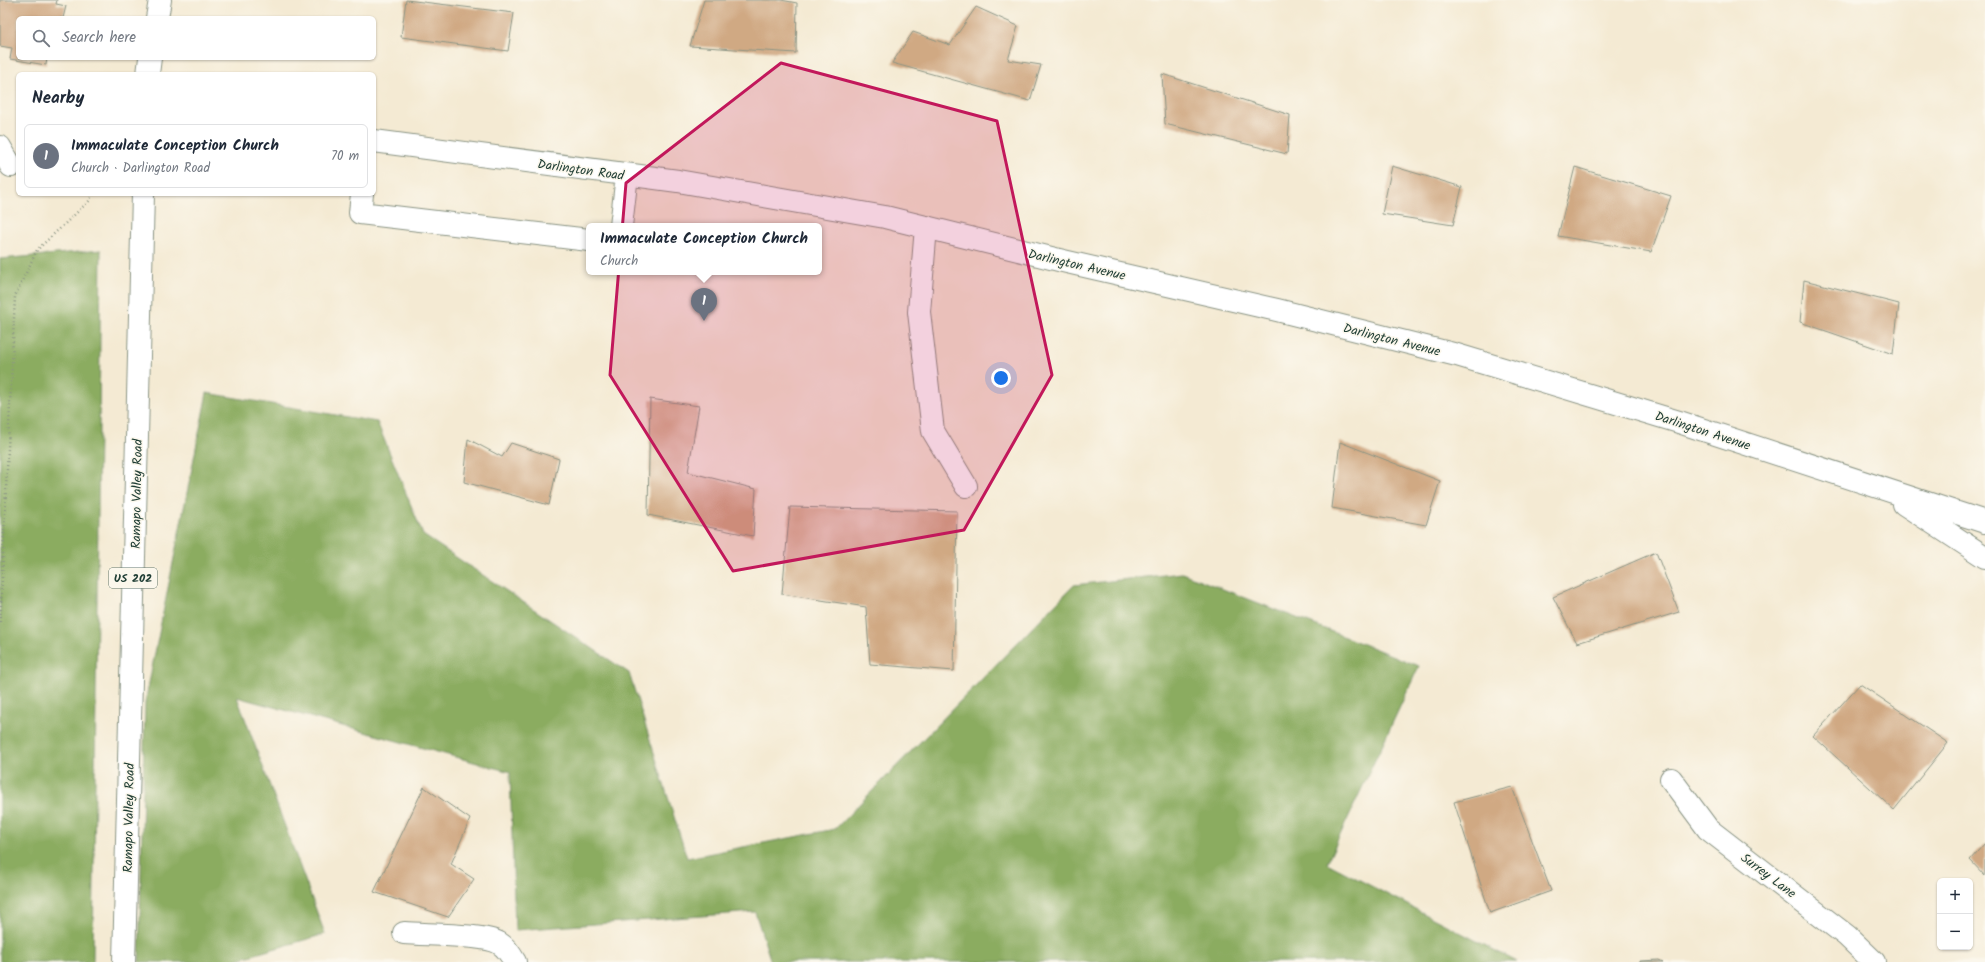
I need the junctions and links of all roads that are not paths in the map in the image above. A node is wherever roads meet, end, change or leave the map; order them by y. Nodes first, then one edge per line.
1 (160, 0) edge
2 (157, 16) edge
3 (150, 60) edge
4 (148, 72) edge
5 (376, 141) edge
6 (0, 147) edge
7 (10, 167) edge
8 (627, 175) junction
9 (143, 196) edge
10 (362, 196) edge
11 (788, 200) joint
12 (621, 223) edge
13 (926, 227) junction
14 (586, 240) edge
15 (966, 486) dead end
16 (1878, 487) junction
17 (1985, 522) edge
18 (1985, 557) edge
19 (1671, 779) dead end
20 (404, 933) dead end
21 (124, 962) edge
22 (515, 962) edge
23 (1874, 962) edge

1 - 2 main road
3 - 4 main road
5 - 8 main road, Darlington Road
6 - 7 main road
8 - 11 main road, Darlington Road
8 - 12 main road
9 - 21 main road, Ramapo Valley Road / US 202
10 - 14 main road
11 - 13 main road, Darlington Avenue
13 - 15 main road
13 - 16 main road, Darlington Avenue
16 - 17 main road, Darlington Avenue
16 - 18 main road
19 - 23 main road, Surrey Lane
20 - 22 main road

